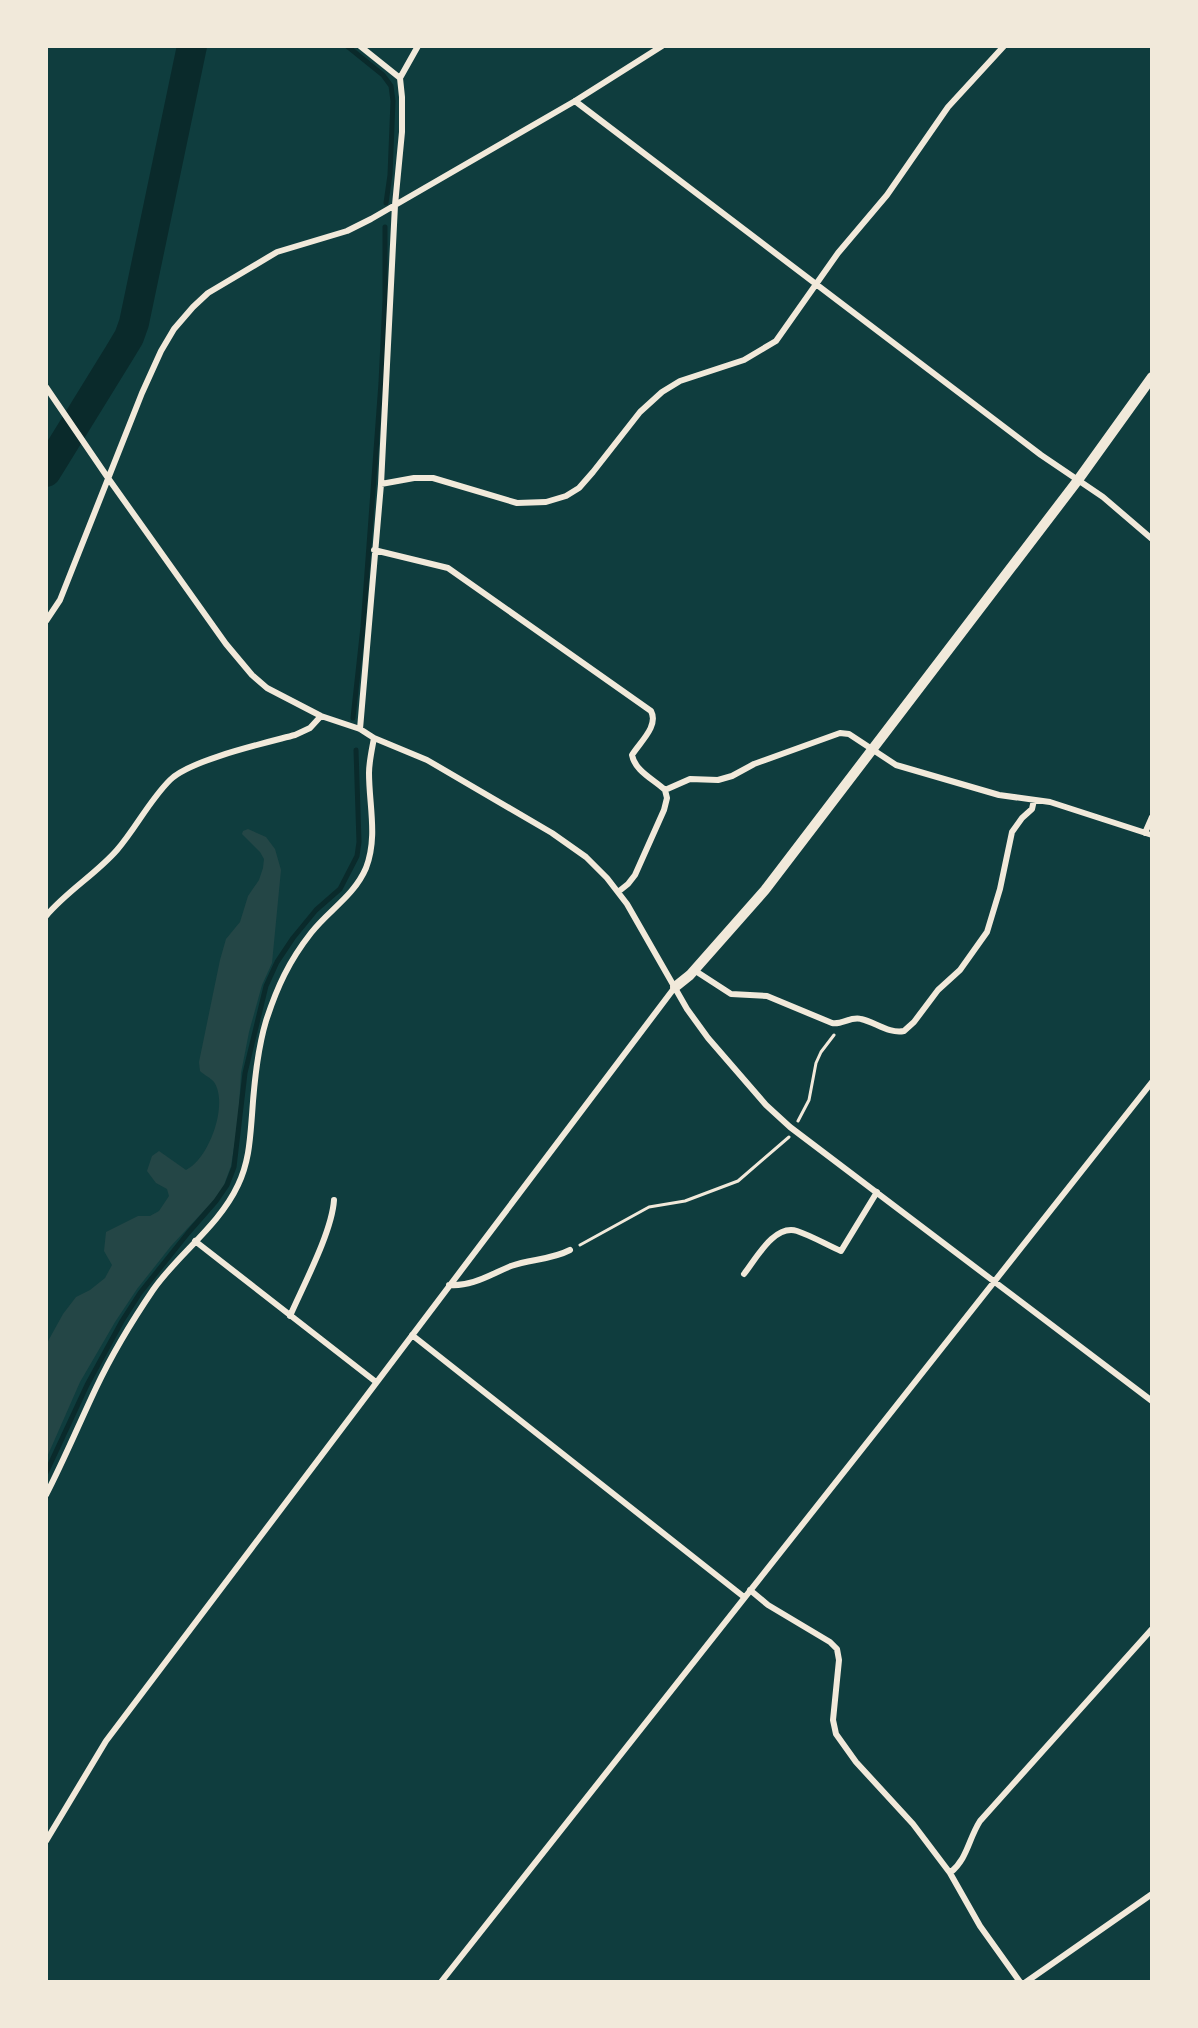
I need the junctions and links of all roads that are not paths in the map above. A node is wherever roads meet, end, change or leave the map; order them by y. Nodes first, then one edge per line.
1 (360, 46) edge
2 (418, 46) edge
3 (662, 46) edge
4 (1004, 46) edge
5 (400, 78) junction
6 (575, 101) junction
7 (395, 205) junction
8 (816, 284) junction
9 (1152, 377) edge
10 (46, 387) edge
11 (108, 478) junction
12 (1078, 480) junction
13 (381, 484) junction
14 (1152, 539) edge
15 (374, 550) junction
16 (46, 621) edge
17 (321, 716) junction
18 (360, 729) junction
19 (374, 738) junction
20 (873, 750) junction
21 (665, 790) junction
22 (1034, 800) junction
23 (1152, 816) edge
24 (1148, 834) edge
25 (618, 892) junction
26 (46, 916) edge
27 (694, 970) junction
28 (675, 987) junction
29 (1152, 1082) edge
30 (877, 1192) junction
31 (334, 1200) dead end
32 (195, 1241) junction
33 (570, 1250) road end
34 (744, 1274) dead end
35 (995, 1281) junction
36 (450, 1285) junction
37 (290, 1316) junction
38 (412, 1335) junction
39 (376, 1382) junction
40 (1151, 1399) edge
41 (46, 1495) edge
42 (750, 1590) junction
43 (744, 1597) junction
44 (1152, 1629) edge
45 (46, 1841) edge
46 (950, 1873) junction
47 (1152, 1894) edge
48 (441, 1982) edge
49 (1020, 1982) edge
50 (1026, 1982) edge

1 - 5 street
2 - 5 street
3 - 6 street
4 - 8 street
5 - 7 street
6 - 7 street
6 - 8 street
7 - 11 street
7 - 13 street
8 - 12 street
8 - 13 street
9 - 12 street
10 - 11 street
11 - 16 street
11 - 17 street
12 - 14 street
12 - 20 street
13 - 15 street
15 - 18 street
15 - 21 street
17 - 18 street
17 - 26 street
18 - 19 street
19 - 25 street
19 - 32 street
20 - 21 street
20 - 22 street
20 - 27 street
21 - 25 street
22 - 24 street
22 - 27 street
23 - 24 street
25 - 28 street
27 - 28 street
28 - 30 street
28 - 36 street
29 - 35 street
30 - 34 street
30 - 35 street
31 - 37 street
32 - 37 street
32 - 41 street
33 - 36 street
35 - 40 street
35 - 42 street
36 - 38 street
37 - 39 street
38 - 39 street
38 - 43 street
39 - 45 street
42 - 43 street
42 - 46 street
43 - 48 street
44 - 46 street
46 - 49 street
47 - 50 street

